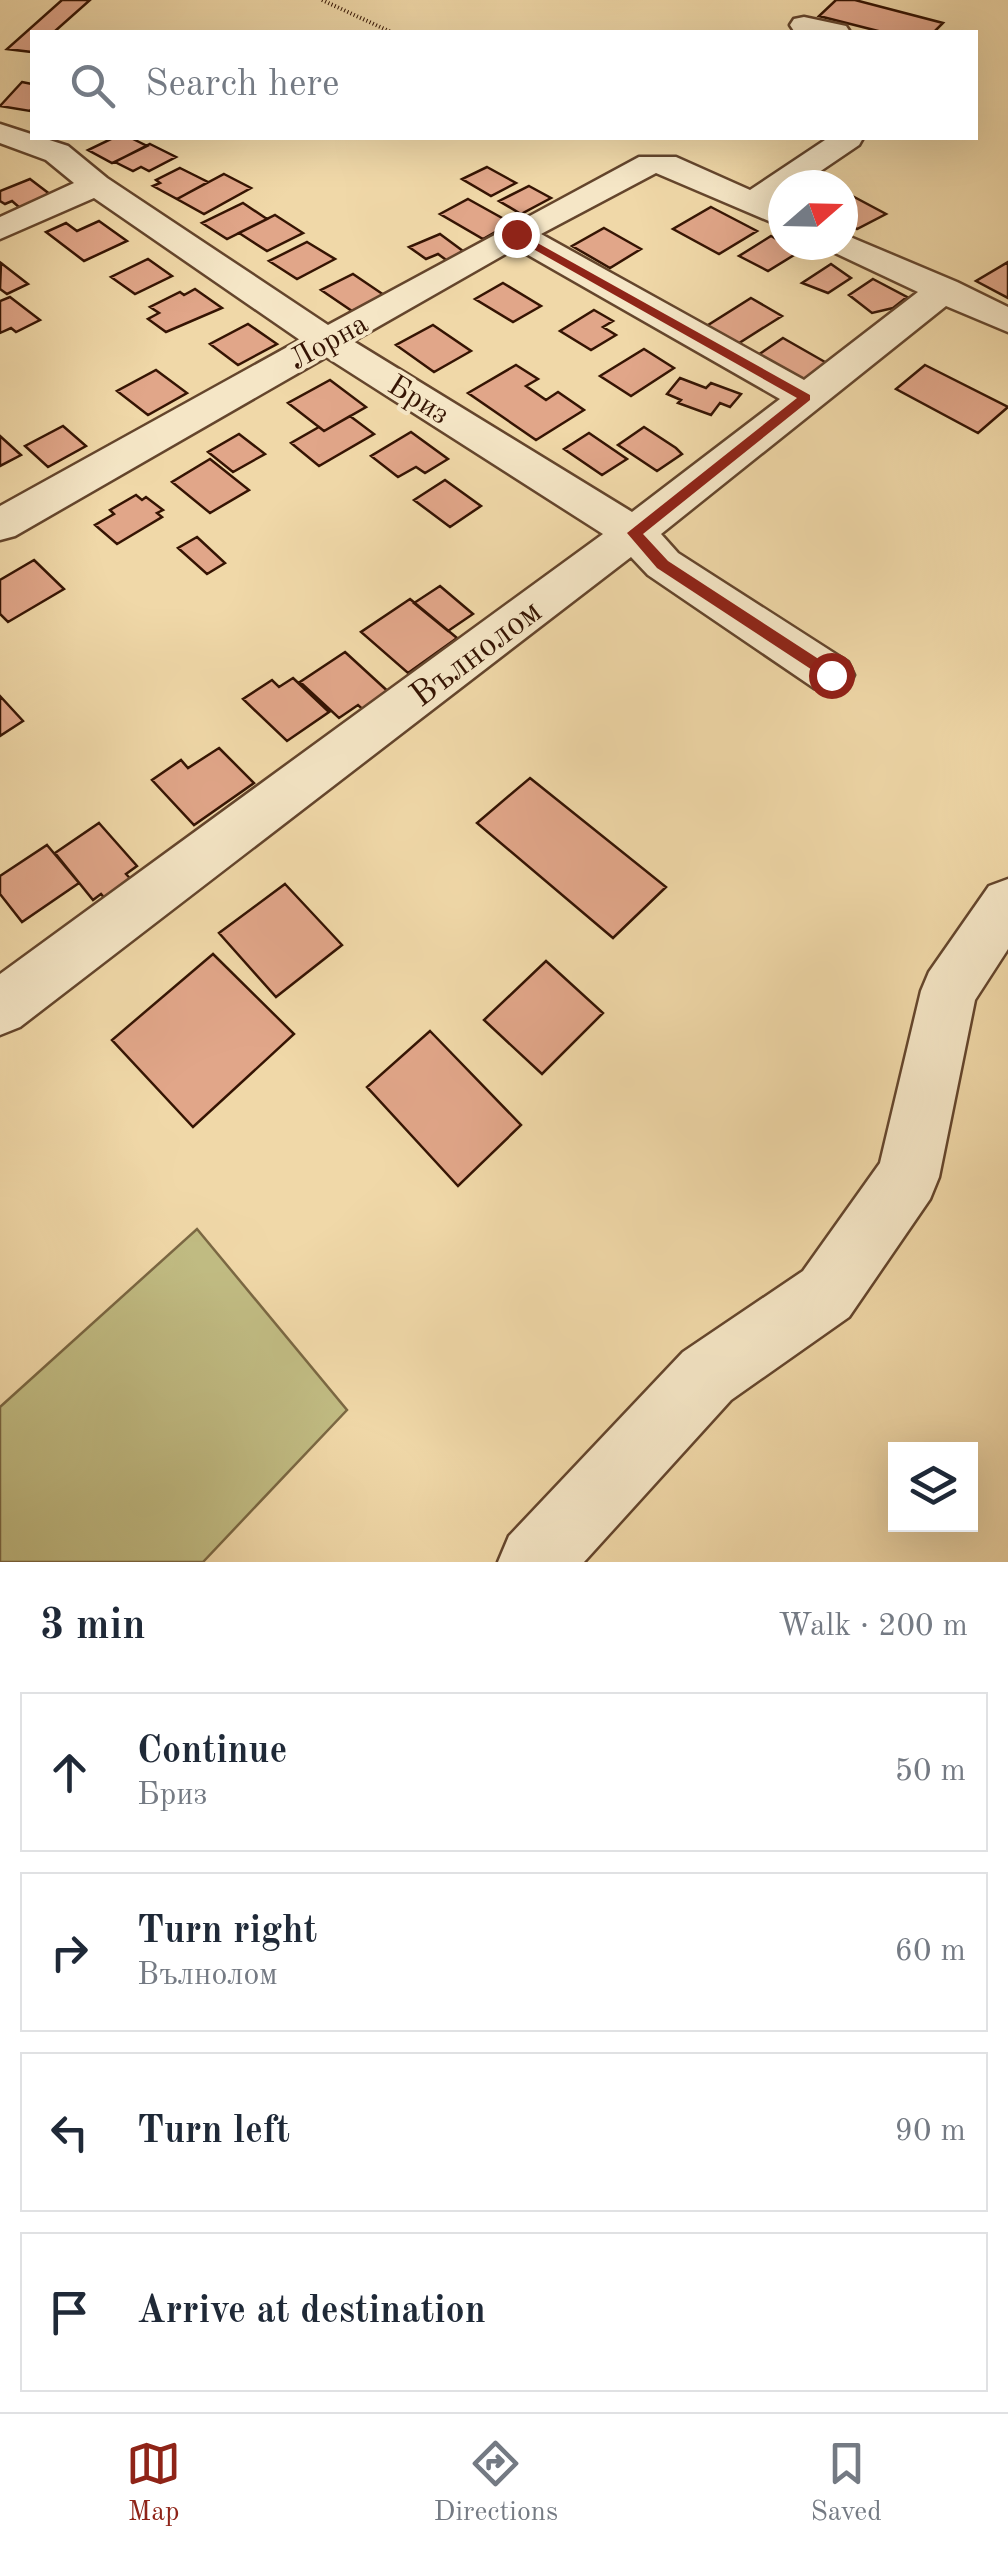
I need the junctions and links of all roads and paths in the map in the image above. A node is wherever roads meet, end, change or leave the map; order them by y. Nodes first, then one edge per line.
1 (322, 0) edge
2 (804, 25) dead end
3 (387, 30) edge
4 (827, 30) edge
5 (0, 133) edge
6 (845, 140) edge
7 (96, 186) junction
8 (752, 203) junction
9 (768, 210) edge
10 (0, 230) edge
11 (516, 234) junction
12 (858, 251) edge
13 (945, 289) junction
14 (1008, 320) edge
15 (327, 342) junction
16 (806, 398) junction
17 (0, 525) edge
18 (634, 533) junction
19 (831, 675) dead end
20 (1008, 903) edge
21 (0, 1008) edge
22 (536, 1562) edge

1 - 3 path
2 - 4 street
5 - 7 street, Бриз
6 - 8 street
7 - 10 street
7 - 15 street, Бриз
8 - 9 street
8 - 11 street, Лорна
11 - 15 street, Лорна
11 - 16 street
12 - 13 street
13 - 14 street
13 - 16 street, Вълнолом
15 - 17 street, Лорна
15 - 18 street, Бриз
16 - 18 street, Вълнолом
18 - 19 street, Бриз
18 - 21 street, Вълнолом
20 - 22 street

